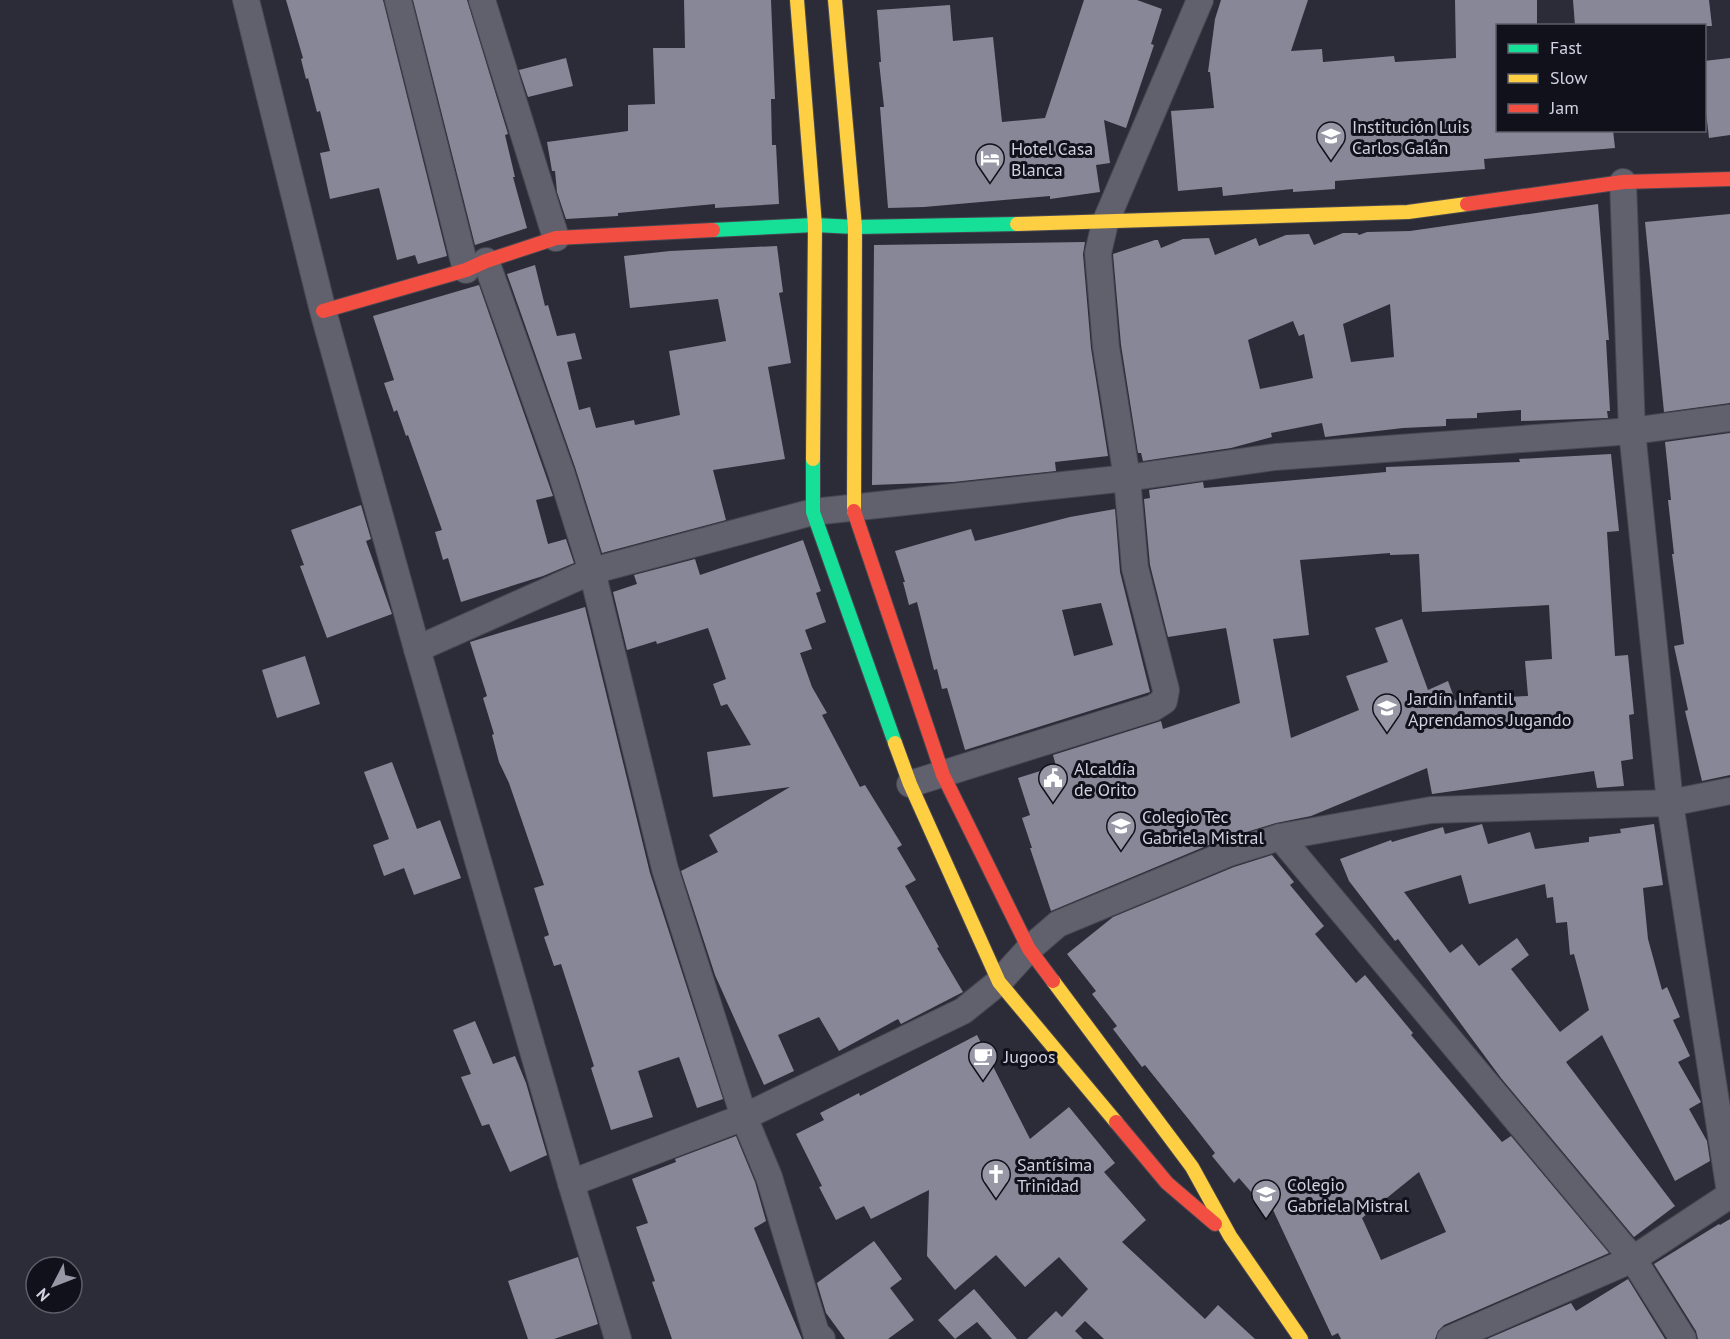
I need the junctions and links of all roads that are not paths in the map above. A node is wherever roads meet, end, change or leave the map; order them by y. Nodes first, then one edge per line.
1 (246, 0) edge
2 (398, 0) edge
3 (482, 0) edge
4 (797, 0) edge
5 (835, 0) edge
6 (1200, 0) edge
7 (1730, 179) edge
8 (1623, 182) junction
9 (1105, 223) junction
10 (815, 225) junction
11 (855, 227) junction
12 (556, 238) junction
13 (476, 265) junction
14 (324, 312) junction
15 (1730, 418) edge
16 (1632, 431) junction
17 (1127, 478) junction
18 (853, 508) junction
19 (813, 512) junction
20 (592, 571) junction
21 (417, 649) junction
22 (943, 775) junction
23 (910, 784) junction
24 (1730, 791) edge
25 (1670, 803) junction
26 (1280, 837) junction
27 (1029, 949) junction
28 (999, 982) junction
29 (744, 1118) junction
30 (571, 1184) junction
31 (1730, 1194) edge
32 (1230, 1236) junction
33 (1633, 1259) junction
34 (618, 1339) edge
35 (822, 1339) edge
36 (1301, 1339) edge
37 (1450, 1339) edge
38 (1683, 1339) edge

1 - 14 street
2 - 13 street
3 - 12 street
4 - 10 main road
5 - 11 main road
6 - 9 street
7 - 8 main road
8 - 9 main road
8 - 16 street
9 - 11 main road
9 - 17 street
10 - 11 main road
10 - 12 main road
10 - 19 main road
11 - 18 main road
12 - 13 main road
13 - 14 main road
13 - 20 street
14 - 21 street
15 - 16 street
16 - 17 street
16 - 25 street
17 - 18 street
17 - 22 street
18 - 19 street
18 - 22 main road
19 - 20 street
19 - 23 main road
20 - 21 street
20 - 29 street
21 - 30 street
22 - 23 street
22 - 27 main road
23 - 28 main road
24 - 25 street
25 - 26 street
25 - 31 street
26 - 27 street
26 - 33 street
27 - 28 street
27 - 32 main road
28 - 29 street
28 - 32 main road
29 - 30 street
29 - 35 street
30 - 34 street
31 - 33 street
32 - 36 main road
33 - 37 street
33 - 38 street

